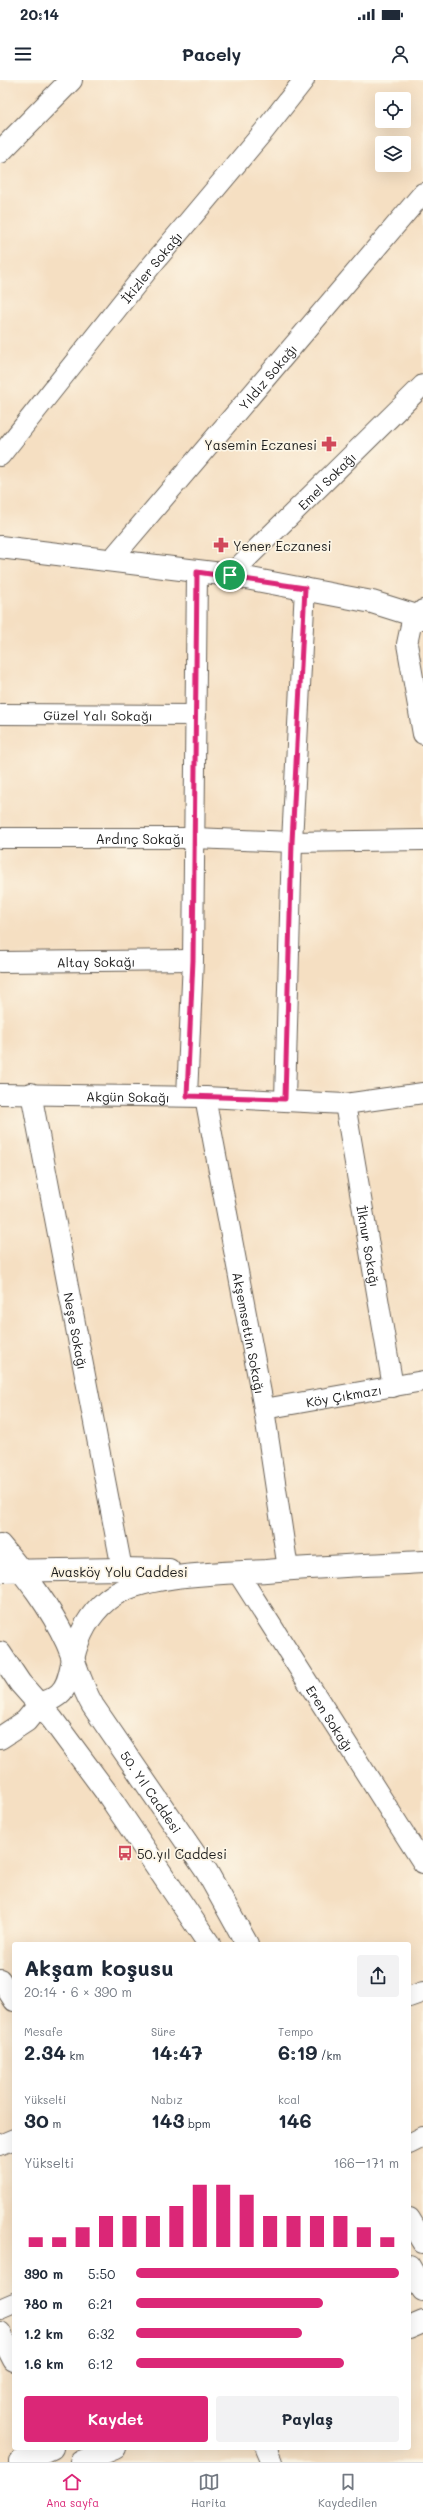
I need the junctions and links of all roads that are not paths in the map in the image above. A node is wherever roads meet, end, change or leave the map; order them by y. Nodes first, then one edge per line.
1 (71, 80) edge
2 (304, 80) edge
3 (0, 152) edge
4 (423, 193) edge
5 (423, 385) edge
6 (0, 456) edge
7 (0, 547) edge
8 (111, 560) junction
9 (197, 572) junction
10 (230, 575) junction
11 (305, 588) junction
12 (421, 615) edge
13 (0, 714) edge
14 (196, 715) junction
15 (423, 734) edge
16 (0, 838) edge
17 (194, 838) junction
18 (423, 840) edge
19 (292, 842) junction
20 (193, 960) junction
21 (0, 962) edge
22 (31, 1093) junction
23 (423, 1093) edge
24 (0, 1094) edge
25 (196, 1096) junction
26 (285, 1099) junction
27 (345, 1104) junction
28 (423, 1381) edge
29 (393, 1387) junction
30 (264, 1409) junction
31 (0, 1545) edge
32 (423, 1562) edge
33 (122, 1569) junction
34 (10, 1570) edge
35 (288, 1570) junction
36 (238, 1573) junction
37 (0, 1652) edge
38 (73, 1659) junction
39 (40, 1704) junction
40 (0, 1738) edge
41 (423, 1862) edge
42 (208, 1942) edge
43 (246, 1942) edge
44 (0, 1979) edge
45 (423, 1992) edge
46 (411, 1996) edge
47 (12, 1999) edge
48 (423, 2137) edge
49 (12, 2140) edge
50 (411, 2143) edge
51 (0, 2145) edge
52 (411, 2222) edge
53 (423, 2242) edge
54 (411, 2269) edge
55 (423, 2290) edge
56 (423, 2296) edge
57 (411, 2301) edge
58 (12, 2304) edge
59 (0, 2309) edge
60 (0, 2333) edge
61 (12, 2356) edge
62 (47, 2450) edge
63 (60, 2450) edge
64 (110, 2450) edge
65 (267, 2450) edge
66 (20, 2462) edge
67 (66, 2462) edge
68 (81, 2462) edge
69 (272, 2462) edge

1 - 3 main road
2 - 6 street, İkizler Sokağı
4 - 8 street, Yıldız Sokağı
5 - 10 street, Emel Sokağı
7 - 8 main road
8 - 9 main road
9 - 10 main road
9 - 14 street, Akşemsettin Sokağı
10 - 11 main road
11 - 12 main road
11 - 19 street
12 - 15 street
13 - 14 street, Güzel Yalı Sokağı
14 - 17 street, Akşemsettin Sokağı
16 - 17 street, Ardınç Sokağı
17 - 19 street, Ardınç Sokağı
17 - 20 street, Akşemsettin Sokağı
18 - 19 street, Ardınç Sokağı
19 - 26 street
20 - 21 street, Altay Sokağı
20 - 25 street, Akşemsettin Sokağı
22 - 24 street, Akgün Sokağı
22 - 25 street, Akgün Sokağı
22 - 33 street, Neşe Sokağı
23 - 27 street, Akgün Sokağı
25 - 26 street, Akgün Sokağı
25 - 30 street, Akşemsettin Sokağı
26 - 27 street, Akgün Sokağı
27 - 29 street, İlknur Sokağı
28 - 29 street, Köy Çıkmazı
29 - 30 street, Köy Çıkmazı
30 - 35 street, Akşemsettin Sokağı
31 - 34 main road, 50. Yıl Caddesi
32 - 35 main road, Avasköy Yolu Caddesi
33 - 34 main road, Avasköy Yolu Caddesi
33 - 36 main road, Avasköy Yolu Caddesi
34 - 38 main road, 50. Yıl Caddesi
35 - 36 main road, Avasköy Yolu Caddesi
36 - 38 main road, Avasköy Yolu Caddesi
36 - 41 street, Eren Sokağı
37 - 39 main road
38 - 39 main road, Avasköy Yolu Caddesi
38 - 43 main road, 50. Yıl Caddesi
39 - 40 main road
39 - 42 main road
44 - 47 street
45 - 46 street
48 - 50 street
49 - 51 street
52 - 53 main road
54 - 55 main road
56 - 57 main road
58 - 59 street
60 - 61 main road
62 - 66 main road
63 - 67 main road
64 - 68 main road
65 - 69 street

